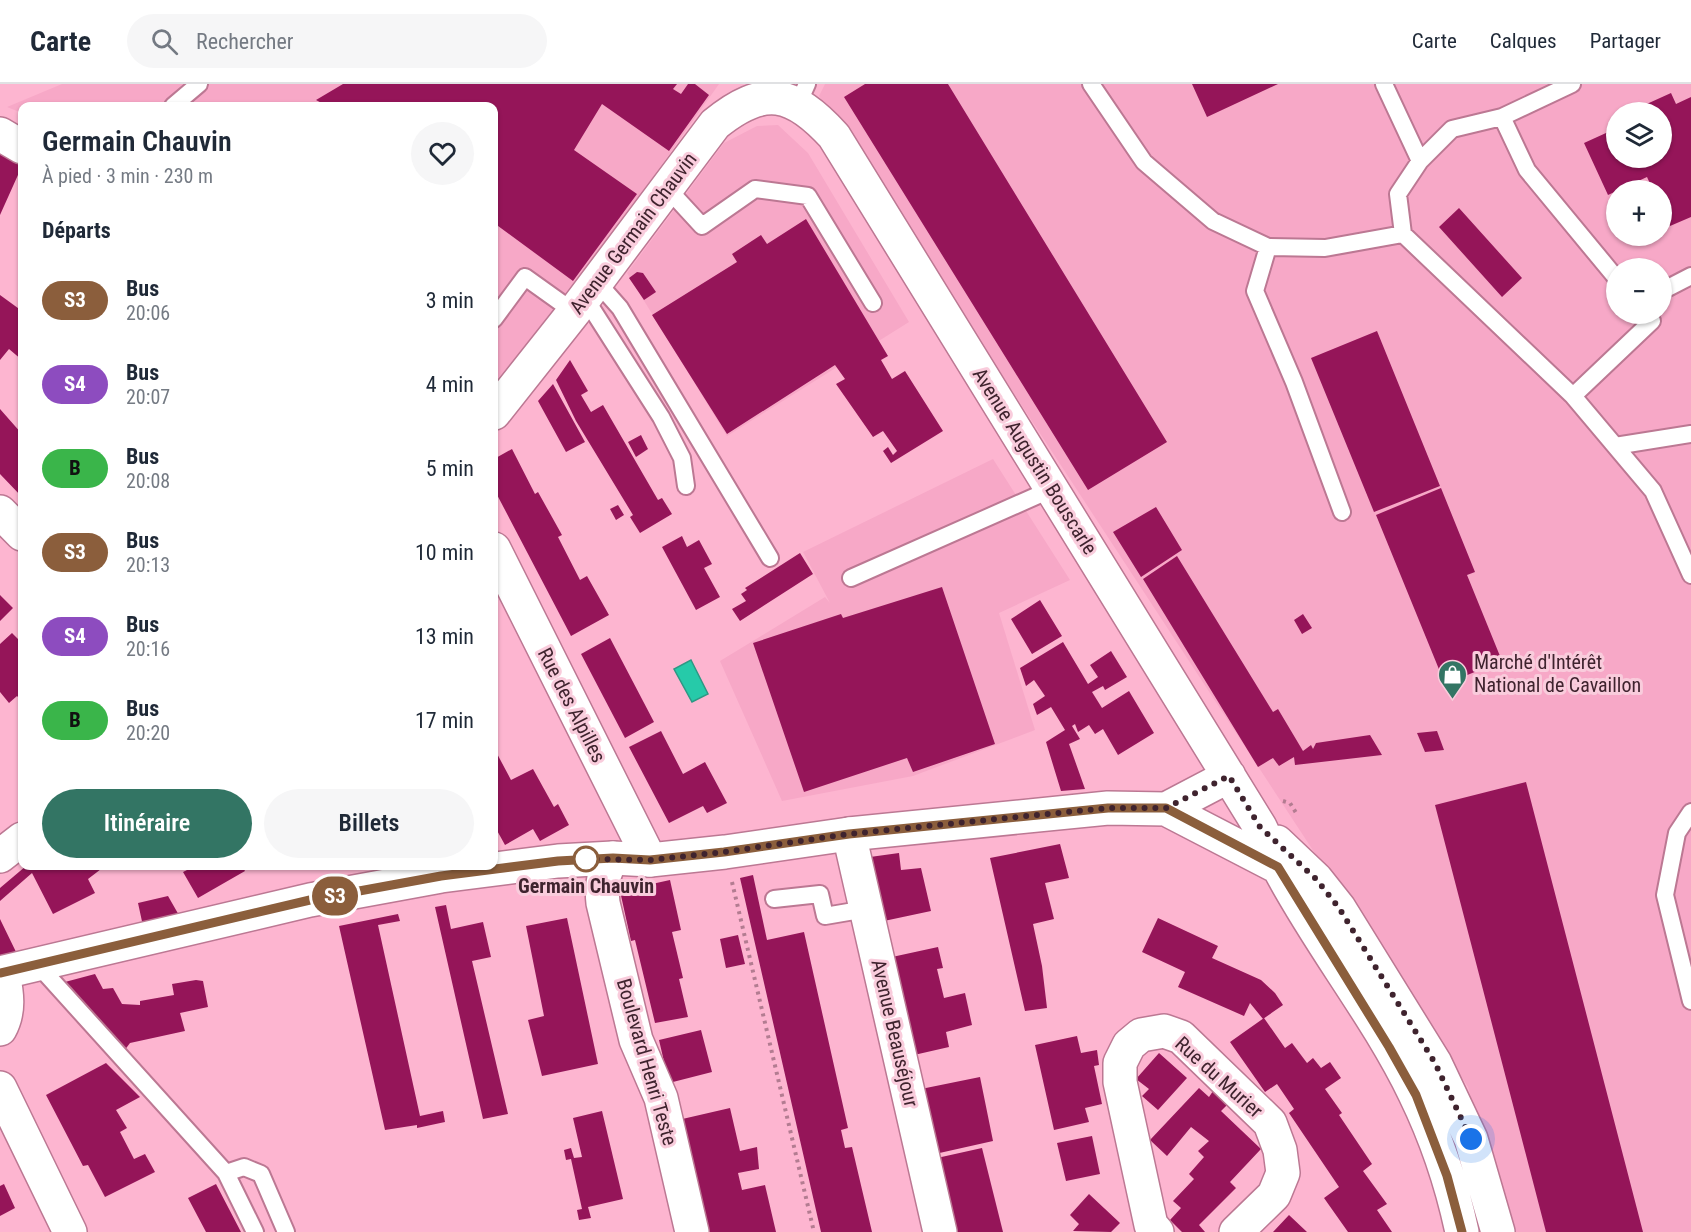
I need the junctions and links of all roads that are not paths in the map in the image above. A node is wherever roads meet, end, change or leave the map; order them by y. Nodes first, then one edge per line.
1 (199, 84) edge
2 (1091, 84) edge
3 (1384, 84) edge
4 (1572, 84) edge
5 (803, 94) edge
6 (178, 102) edge
7 (1502, 117) junction
8 (0, 134) edge
9 (18, 145) edge
10 (1420, 161) junction
11 (667, 188) junction
12 (1403, 234) junction
13 (1268, 247) junction
14 (1606, 266) edge
15 (1691, 276) edge
16 (1672, 286) edge
17 (585, 297) junction
18 (873, 303) dead end
19 (498, 314) edge
20 (1649, 324) edge
21 (1573, 396) junction
22 (498, 408) edge
23 (1691, 434) edge
24 (1615, 446) junction
25 (686, 486) dead end
26 (1053, 489) junction
27 (0, 512) edge
28 (1342, 512) dead end
29 (18, 530) edge
30 (498, 557) edge
31 (770, 558) dead end
32 (1691, 575) edge
33 (851, 578) dead end
34 (1229, 776) junction
35 (1166, 808) junction
36 (1691, 812) edge
37 (1260, 827) junction
38 (849, 834) junction
39 (18, 841) edge
40 (0, 856) edge
41 (613, 858) junction
42 (650, 860) junction
43 (1278, 867) junction
44 (498, 869) edge
45 (494, 870) edge
46 (774, 899) dead end
47 (866, 909) junction
48 (38, 965) junction
49 (2, 973) edge
50 (1691, 1001) edge
51 (0, 1029) edge
52 (0, 1088) edge
53 (226, 1173) junction
54 (70, 1232) edge
55 (255, 1232) edge
56 (286, 1232) edge
57 (692, 1232) edge
58 (940, 1232) edge
59 (1157, 1232) edge
60 (1236, 1232) edge
61 (1462, 1232) edge
62 (1498, 1232) edge

1 - 6 lane
2 - 13 lane
3 - 10 lane
4 - 7 lane
5 - 11 street, Avenue Germain Chauvin
5 - 26 street, Avenue Augustin Bouscarle
7 - 10 lane
7 - 14 lane
8 - 9 street
10 - 12 lane
11 - 17 street, Avenue Germain Chauvin
11 - 18 lane
12 - 13 lane
12 - 21 lane
13 - 28 lane
15 - 16 lane
17 - 19 lane
17 - 22 street, Avenue Germain Chauvin
17 - 25 lane
17 - 31 lane
20 - 21 lane
21 - 24 lane
23 - 24 lane
24 - 32 lane
26 - 33 lane
26 - 34 street, Avenue Augustin Bouscarle
27 - 29 street
30 - 42 street, Rue des Alpilles
34 - 35 street
34 - 37 street, Avenue Augustin Bouscarle
35 - 38 street
35 - 43 street
36 - 50 lane
37 - 43 street
37 - 62 street
38 - 42 street
38 - 47 street, Avenue Beauséjour
39 - 40 street
41 - 42 street
41 - 44 street
41 - 57 street, Boulevard Henri Teste
43 - 61 street
45 - 48 street
46 - 47 lane
47 - 58 street, Avenue Beauséjour
48 - 49 street
48 - 53 lane
49 - 51 street
52 - 54 street
53 - 55 lane
53 - 56 lane
59 - 60 street, Rue du Murier

